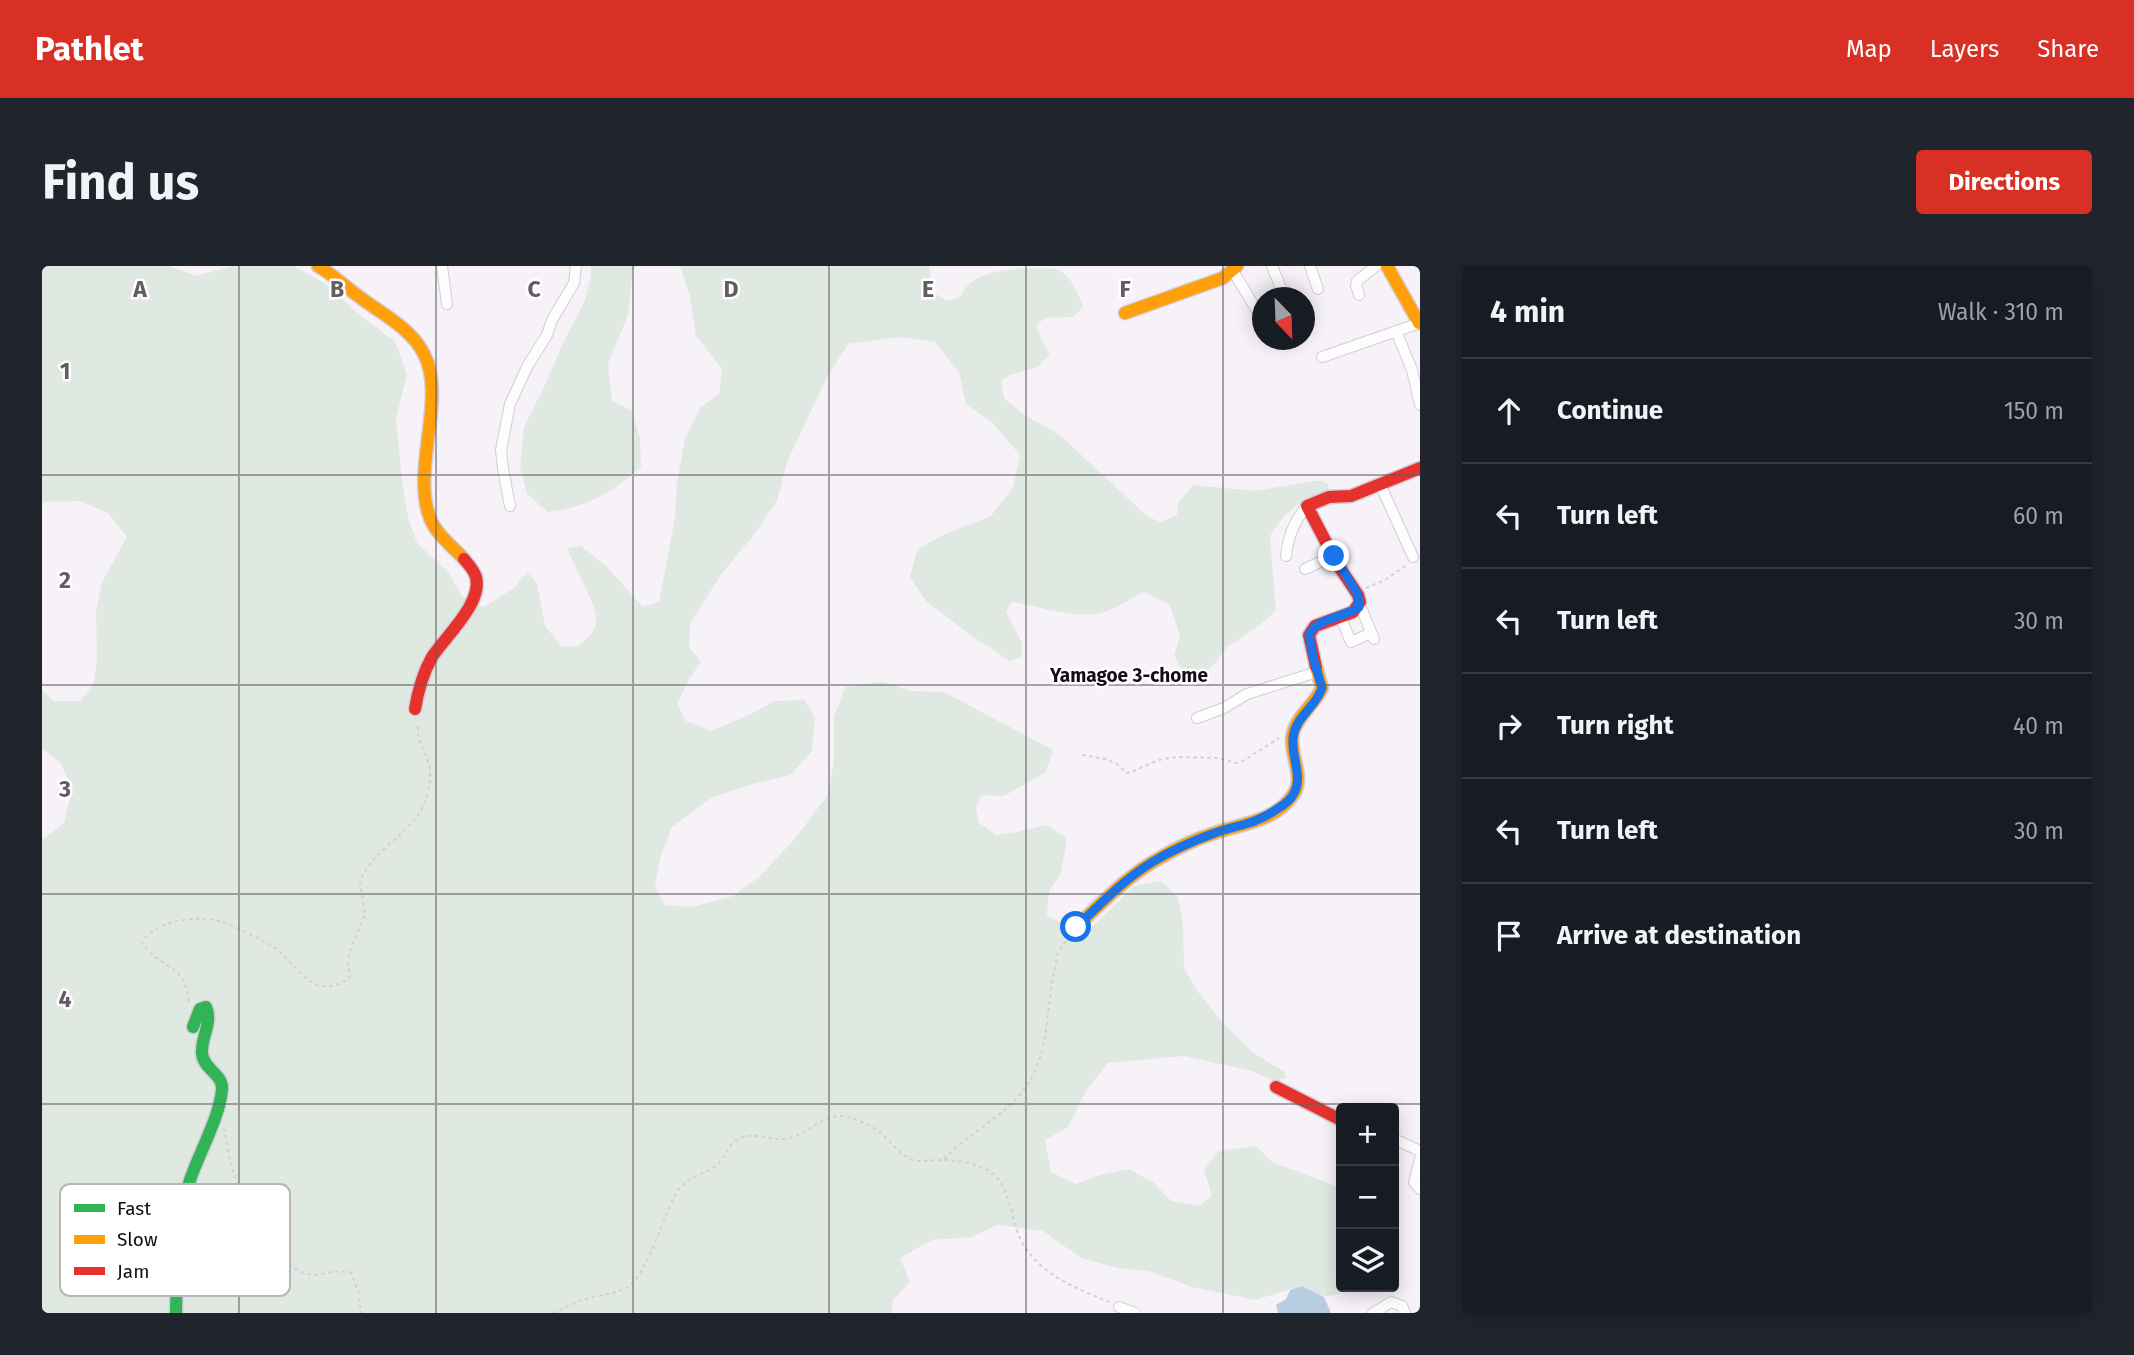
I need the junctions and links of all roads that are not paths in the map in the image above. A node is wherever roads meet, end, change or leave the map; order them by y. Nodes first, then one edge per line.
1 (318, 266) edge
2 (442, 266) edge
3 (576, 266) edge
4 (1272, 266) edge
5 (1310, 266) edge
6 (1376, 266) edge
7 (1387, 266) edge
8 (1235, 268) edge
9 (1281, 287) edge
10 (1318, 289) dead end
11 (1359, 295) dead end
12 (1252, 301) edge
13 (447, 304) dead end
14 (1125, 313) dead end
15 (1420, 323) edge
16 (1396, 331) junction
17 (1322, 357) dead end
18 (1420, 405) edge
19 (1420, 468) edge
20 (1380, 484) junction
21 (510, 506) dead end
22 (1307, 506) junction
23 (1286, 556) dead end
24 (1334, 556) junction
25 (1413, 558) road end
26 (1305, 569) dead end
27 (1359, 607) junction
28 (1340, 616) junction
29 (1317, 672) junction
30 (415, 709) road end
31 (1197, 718) dead end
32 (1076, 927) road end
33 (193, 1027) dead end
34 (1276, 1087) dead end
35 (1336, 1117) edge
36 (1399, 1141) edge
37 (1420, 1151) edge
38 (1420, 1159) edge
39 (189, 1184) edge
40 (1420, 1189) edge
41 (1119, 1307) road end
42 (1135, 1313) edge
43 (1373, 1313) edge
44 (1405, 1313) edge

1 - 30 street
2 - 13 street
3 - 21 street
4 - 9 street
5 - 10 street
6 - 11 street
7 - 15 street
8 - 12 street
8 - 14 street
15 - 16 street
16 - 17 street
16 - 18 street
19 - 20 street
20 - 22 street
20 - 25 street
22 - 23 street
22 - 24 street
24 - 26 street
24 - 27 street
27 - 28 street
27 - 28 street
28 - 29 street
29 - 31 street
29 - 32 street
33 - 39 street
34 - 35 street
36 - 37 street
38 - 40 street
41 - 42 street
43 - 44 street

